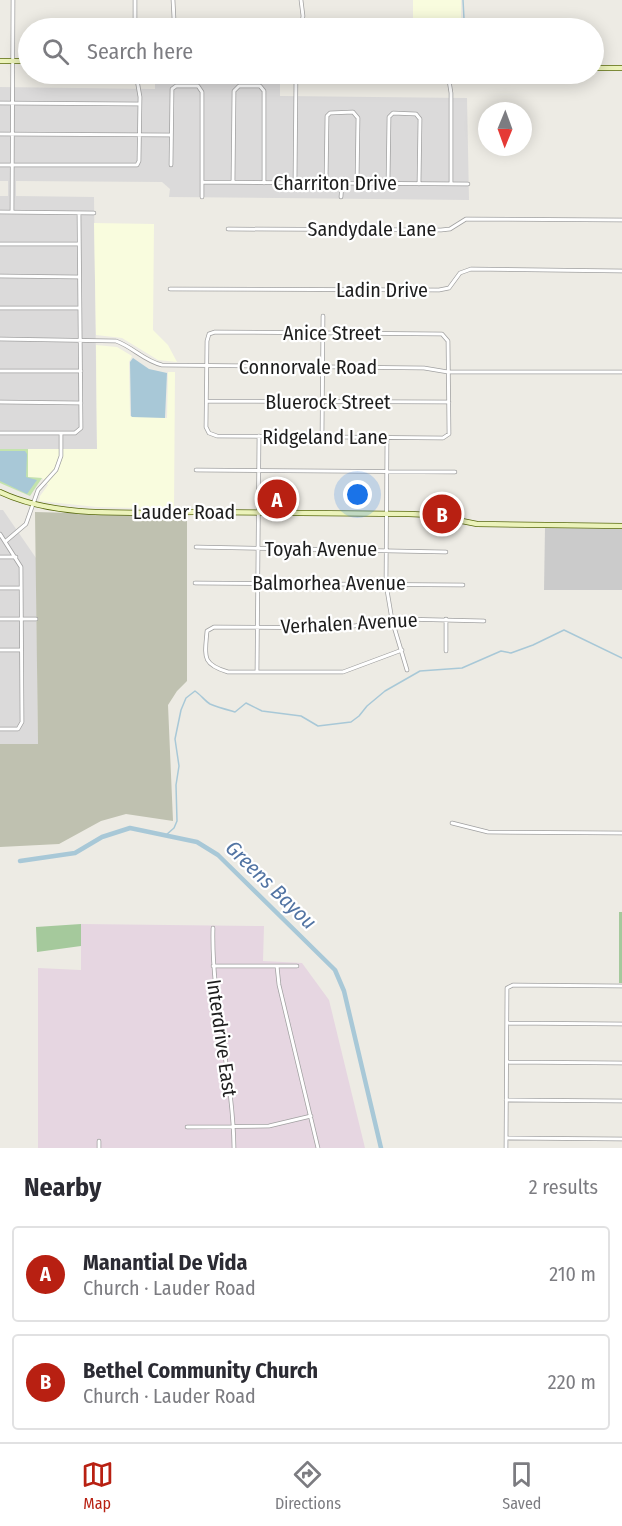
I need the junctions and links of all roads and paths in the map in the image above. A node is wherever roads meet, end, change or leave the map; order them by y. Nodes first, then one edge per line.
1 (13, 0) edge
2 (135, 0) edge
3 (173, 0) edge
4 (301, 0) edge
5 (135, 18) edge
6 (174, 18) edge
7 (303, 18) edge
8 (0, 62) edge
9 (13, 62) junction
10 (18, 62) edge
11 (604, 68) edge
12 (622, 68) edge
13 (137, 84) edge
14 (296, 84) edge
15 (450, 84) edge
16 (0, 103) edge
17 (13, 103) junction
18 (140, 104) junction
19 (0, 134) edge
20 (13, 135) junction
21 (139, 135) junction
22 (171, 135) junction
23 (0, 165) edge
24 (12, 165) junction
25 (171, 165) dead end
26 (202, 182) junction
27 (233, 182) junction
28 (264, 183) junction
29 (296, 183) junction
30 (326, 183) junction
31 (342, 183) junction
32 (357, 183) junction
33 (388, 183) junction
34 (419, 184) junction
35 (451, 184) junction
36 (468, 184) dead end
37 (202, 196) dead end
38 (341, 197) dead end
39 (0, 212) edge
40 (12, 212) junction
41 (78, 213) junction
42 (94, 213) dead end
43 (622, 220) edge
44 (228, 229) dead end
45 (0, 244) edge
46 (79, 244) junction
47 (622, 272) edge
48 (0, 276) edge
49 (79, 277) junction
50 (170, 289) dead end
51 (0, 308) edge
52 (80, 308) junction
53 (323, 316) dead end
54 (322, 332) junction
55 (0, 339) edge
56 (80, 340) junction
57 (207, 366) junction
58 (322, 367) junction
59 (0, 371) edge
60 (81, 371) junction
61 (448, 372) junction
62 (622, 372) edge
63 (207, 401) junction
64 (0, 402) edge
65 (322, 402) junction
66 (449, 402) junction
67 (81, 403) junction
68 (0, 433) edge
69 (61, 434) junction
70 (259, 436) junction
71 (322, 436) junction
72 (387, 437) junction
73 (196, 470) dead end
74 (259, 471) junction
75 (387, 472) junction
76 (455, 472) dead end
77 (0, 492) edge
78 (32, 505) junction
79 (259, 513) junction
80 (387, 513) junction
81 (622, 526) edge
82 (0, 534) edge
83 (6, 541) junction
84 (196, 547) dead end
85 (259, 549) junction
86 (386, 549) junction
87 (446, 552) dead end
88 (0, 557) edge
89 (16, 557) junction
90 (195, 583) dead end
91 (258, 583) junction
92 (386, 584) junction
93 (462, 585) dead end
94 (0, 588) edge
95 (21, 588) junction
96 (0, 619) edge
97 (22, 619) junction
98 (36, 619) dead end
99 (446, 619) junction
100 (392, 620) junction
101 (484, 621) dead end
102 (258, 627) junction
103 (0, 650) edge
104 (21, 650) junction
105 (402, 650) junction
106 (446, 651) dead end
107 (407, 670) dead end
108 (257, 671) junction
109 (0, 729) edge
110 (452, 823) dead end
111 (622, 833) edge
112 (213, 928) dead end
113 (213, 966) junction
114 (277, 966) junction
115 (297, 966) dead end
116 (622, 986) edge
117 (507, 1023) junction
118 (622, 1024) edge
119 (506, 1062) junction
120 (622, 1063) edge
121 (506, 1100) junction
122 (622, 1101) edge
123 (311, 1116) junction
124 (187, 1127) dead end
125 (234, 1127) junction
126 (506, 1138) junction
127 (622, 1139) edge
128 (99, 1141) dead end
129 (99, 1148) edge
130 (234, 1148) edge
131 (318, 1148) edge
132 (506, 1148) edge

1 - 9 street
2 - 5 street
3 - 6 street
4 - 7 street
8 - 9 main road
9 - 10 main road
9 - 17 street
11 - 12 main road
13 - 18 street
14 - 29 street
15 - 35 street
16 - 17 street
17 - 18 street
17 - 20 street
18 - 21 street
19 - 20 street
20 - 21 street
20 - 24 street
21 - 22 street
21 - 24 street
22 - 25 street
22 - 26 street
23 - 24 street
24 - 40 street
26 - 27 street, Charriton Drive
26 - 37 street
27 - 28 street, Charriton Drive
27 - 28 street
28 - 29 street, Charriton Drive
29 - 30 street, Charriton Drive
30 - 31 street, Charriton Drive
30 - 32 street
31 - 32 street, Charriton Drive
31 - 38 street
32 - 33 street, Charriton Drive
33 - 34 street, Charriton Drive
33 - 34 street
34 - 35 street, Charriton Drive
35 - 36 street, Charriton Drive
39 - 40 street
40 - 41 street
41 - 42 street
41 - 46 street
43 - 44 street, Sandydale Lane
45 - 46 street
46 - 49 street
47 - 50 street, Ladin Drive
48 - 49 street
49 - 52 street
51 - 52 street
52 - 56 street
53 - 54 street
54 - 57 street, Anice Street
54 - 58 street
54 - 61 street, Anice Street
55 - 56 street, Connorvale Road
56 - 57 street, Connorvale Road
56 - 60 street
57 - 58 street, Connorvale Road
57 - 63 street
58 - 61 street, Connorvale Road
58 - 65 street
59 - 60 street
60 - 67 street
61 - 62 street, Connorvale Road
61 - 66 street
63 - 65 street, Bluerock Street
63 - 70 street, Ridgeland Lane
64 - 67 street
65 - 66 street, Bluerock Street
65 - 71 street
66 - 72 street, Ridgeland Lane
67 - 69 street
68 - 69 street
69 - 78 street
70 - 71 street, Ridgeland Lane
70 - 74 street
71 - 72 street, Ridgeland Lane
72 - 75 street
73 - 74 street
74 - 75 street
74 - 79 street
75 - 76 street
75 - 80 street
77 - 78 main road, Lauder Road
78 - 79 main road, Lauder Road
78 - 83 street
79 - 80 main road, Lauder Road
79 - 85 street
80 - 81 main road, Lauder Road
80 - 86 street
82 - 83 street
83 - 89 street
84 - 85 street, Toyah Avenue
85 - 86 street, Toyah Avenue
85 - 91 street
86 - 87 street, Toyah Avenue
86 - 92 street
88 - 89 street
89 - 95 street
90 - 91 street, Balmorhea Avenue
91 - 92 street, Balmorhea Avenue
91 - 102 street
92 - 93 street, Balmorhea Avenue
92 - 100 street
94 - 95 street
95 - 97 street
96 - 97 street
97 - 98 street
97 - 104 street
99 - 100 street, Verhalen Avenue
99 - 101 street, Verhalen Avenue
99 - 106 street
100 - 102 street, Verhalen Avenue
100 - 105 street
102 - 108 street
102 - 108 street, Verhalen Avenue
103 - 104 street
104 - 109 street
105 - 107 street
105 - 108 street
110 - 111 street
112 - 113 street, Interdrive East
113 - 114 street
113 - 125 street, Interdrive East
114 - 115 street
114 - 123 street
116 - 117 street
117 - 118 street
117 - 119 street
119 - 120 street
119 - 121 street
121 - 122 street
121 - 126 street
123 - 125 street
123 - 131 street
124 - 125 street
125 - 130 street, Interdrive East
126 - 127 street
126 - 132 street
128 - 129 street

